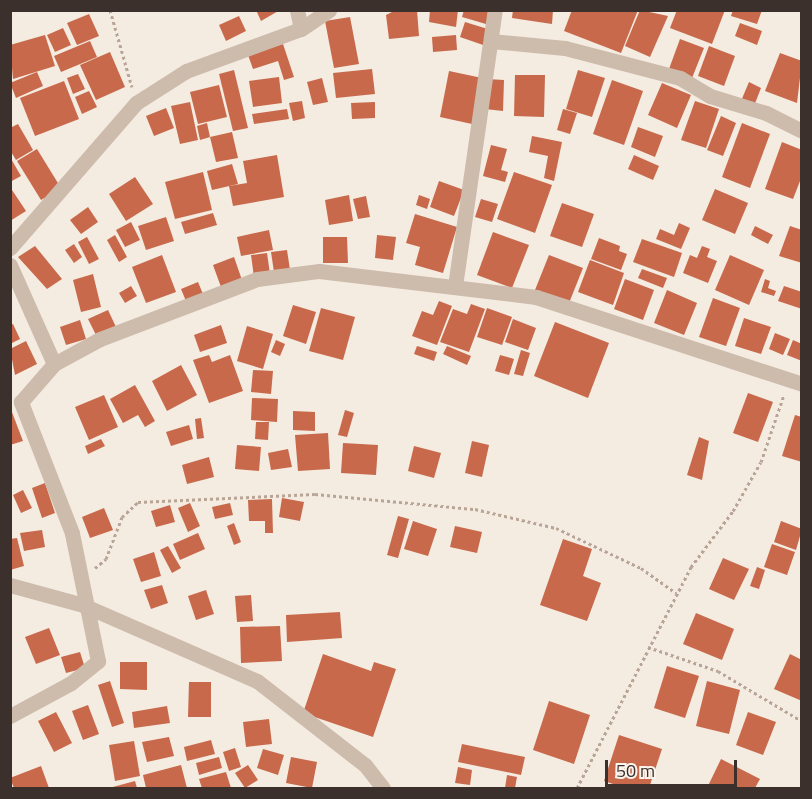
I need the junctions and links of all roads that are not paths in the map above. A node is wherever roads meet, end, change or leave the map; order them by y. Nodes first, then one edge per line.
1 (297, 10) edge
2 (329, 10) edge
3 (495, 10) edge
4 (301, 29) junction
5 (491, 41) junction
6 (801, 131) edge
7 (10, 248) edge
8 (10, 265) edge
9 (455, 286) junction
10 (54, 364) junction
11 (796, 382) edge
12 (10, 585) edge
13 (83, 605) junction
14 (10, 716) edge
15 (383, 789) edge

1 - 4 street
2 - 4 street
3 - 5 street
4 - 7 street
5 - 6 street
5 - 9 street
8 - 10 street
9 - 10 street
9 - 11 street
10 - 13 street
12 - 13 street
13 - 14 street
13 - 15 street

